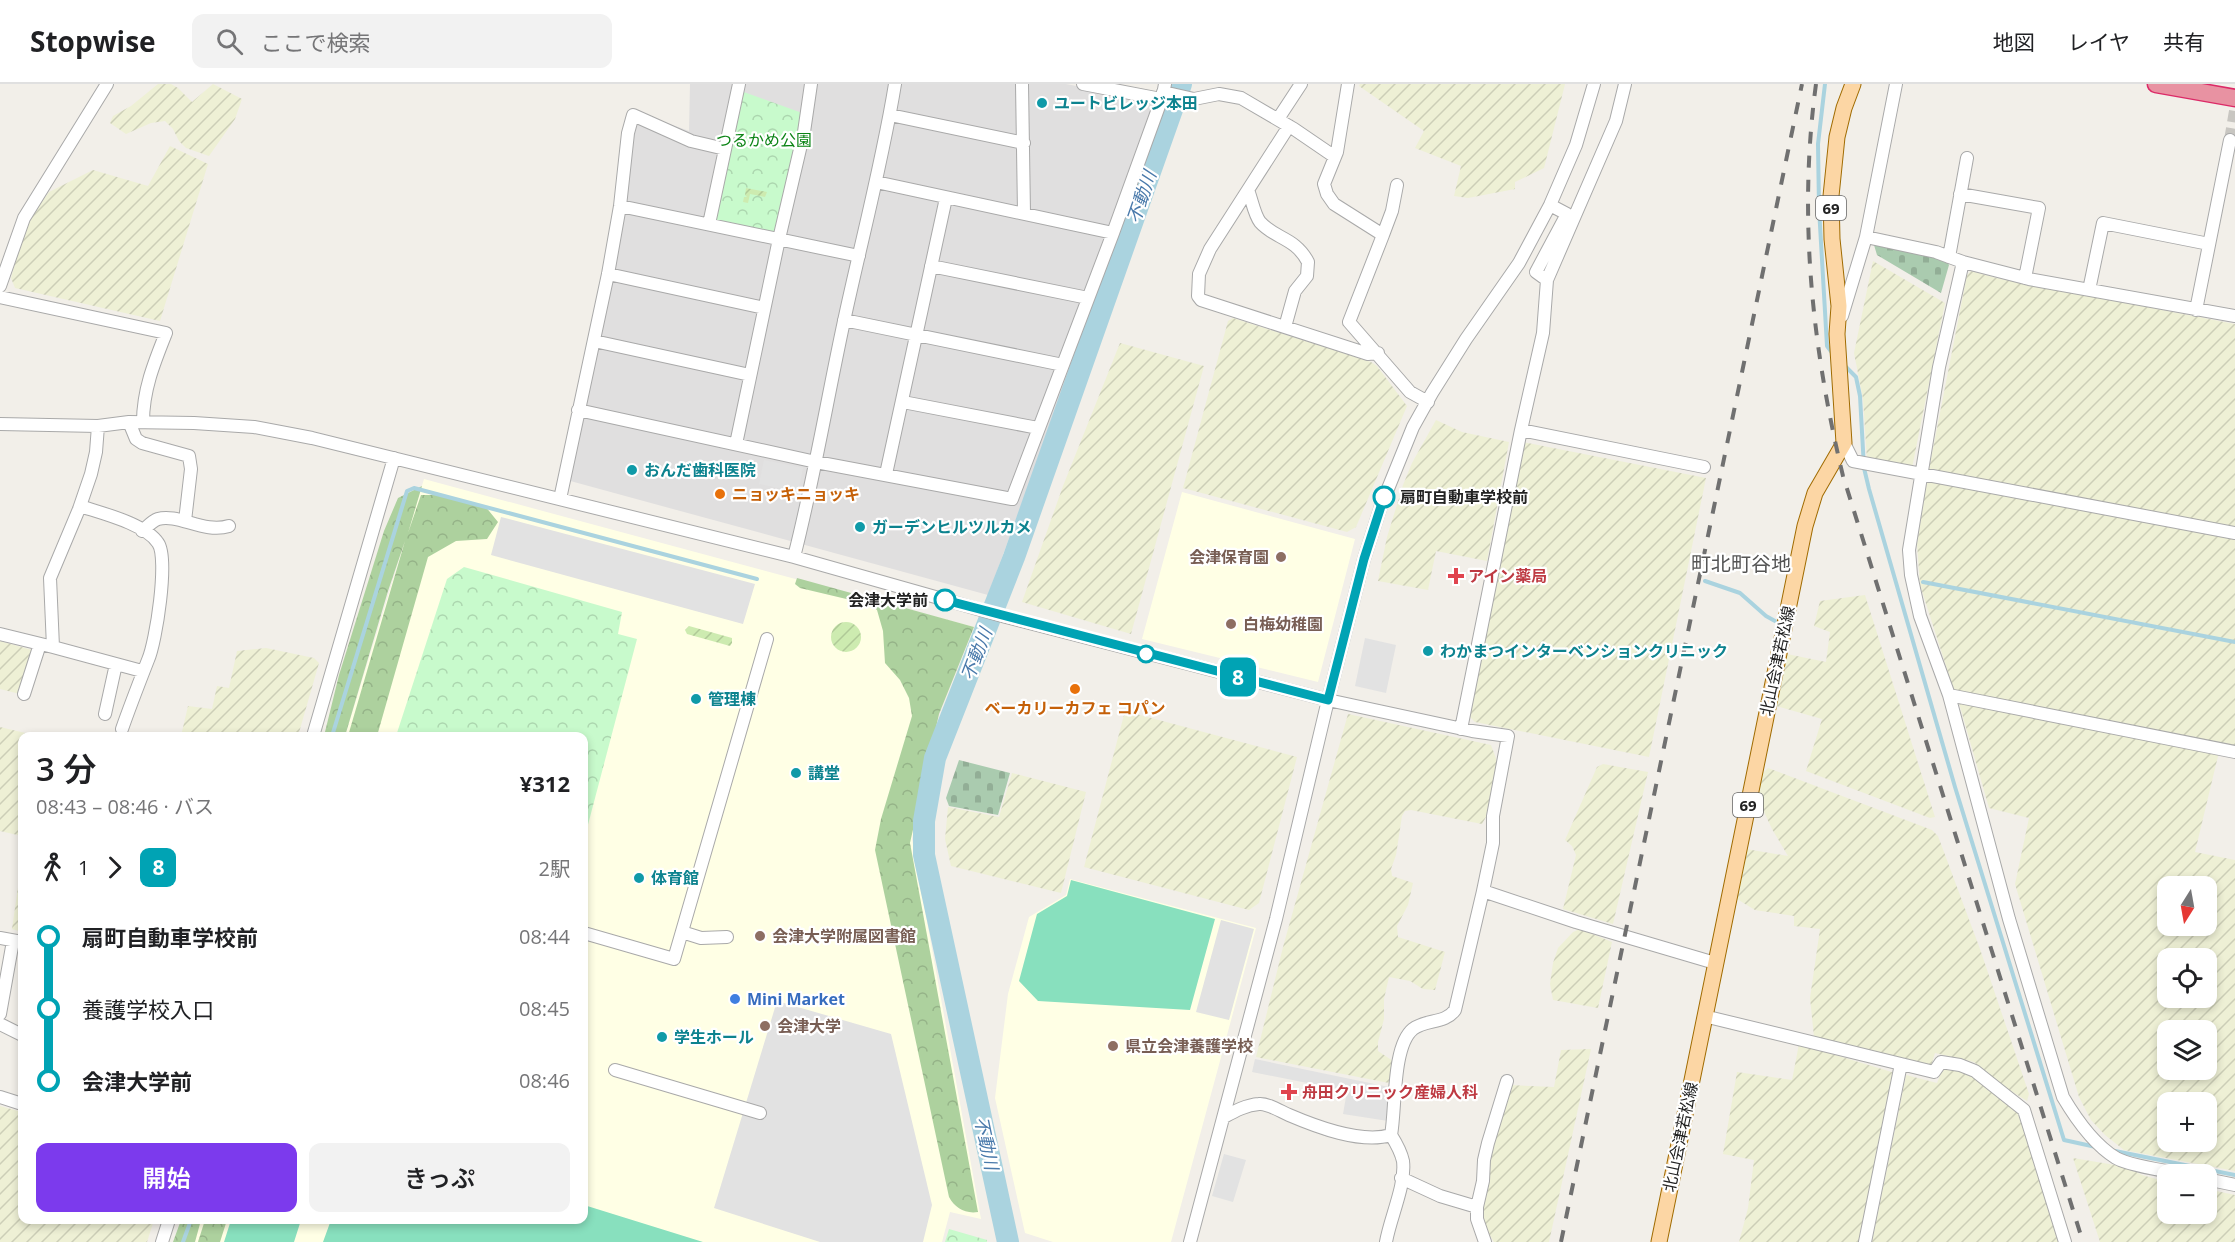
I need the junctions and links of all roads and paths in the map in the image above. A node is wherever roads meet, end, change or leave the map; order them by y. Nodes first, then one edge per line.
1 (108, 84) edge
2 (739, 84) edge
3 (811, 84) edge
4 (895, 84) edge
5 (1022, 84) edge
6 (1083, 84) edge
7 (1302, 84) edge
8 (1348, 84) edge
9 (1594, 84) edge
10 (1625, 84) edge
11 (1853, 84) edge
12 (1896, 84) edge
13 (2156, 84) edge
14 (1212, 90) edge
15 (1165, 92) edge
16 (2235, 98) edge
17 (890, 115) junction
18 (1283, 122) junction
19 (2230, 140) dead end
20 (1024, 143) junction
21 (725, 149) junction
22 (1335, 157) junction
23 (1967, 158) dead end
24 (876, 182) junction
25 (1397, 184) dead end
26 (1248, 190) junction
27 (1960, 194) junction
28 (946, 198) junction
29 (1550, 205) junction
30 (620, 206) junction
31 (1024, 213) junction
32 (709, 224) junction
33 (1113, 233) junction
34 (1383, 235) junction
35 (1866, 237) junction
36 (779, 239) junction
37 (2209, 244) junction
38 (859, 256) junction
39 (1948, 256) junction
40 (1963, 262) junction
41 (931, 266) junction
42 (608, 274) junction
43 (2025, 278) junction
44 (1547, 280) junction
45 (0, 286) edge
46 (2090, 290) junction
47 (0, 297) edge
48 (1089, 298) junction
49 (764, 308) junction
50 (2196, 310) junction
51 (2235, 316) edge
52 (844, 320) junction
53 (1285, 327) junction
54 (1837, 334) junction
55 (916, 335) junction
56 (594, 340) junction
57 (1378, 353) junction
58 (1063, 365) junction
59 (750, 375) junction
60 (903, 402) junction
61 (1428, 402) junction
62 (578, 410) junction
63 (129, 422) junction
64 (143, 422) junction
65 (0, 424) edge
66 (98, 426) junction
67 (1038, 428) junction
68 (1521, 430) junction
69 (1844, 443) junction
70 (736, 444) junction
71 (394, 458) junction
72 (816, 462) junction
73 (1704, 467) dead end
74 (1922, 473) junction
75 (886, 474) junction
76 (560, 499) junction
77 (80, 506) junction
78 (185, 521) junction
79 (229, 526) dead end
80 (142, 531) junction
81 (2235, 533) edge
82 (794, 557) junction
83 (0, 634) edge
84 (767, 639) dead end
85 (40, 644) junction
86 (53, 647) junction
87 (116, 664) junction
88 (142, 671) junction
89 (24, 694) dead end
90 (1948, 695) junction
91 (1328, 700) junction
92 (105, 714) dead end
93 (122, 729) dead end
94 (1461, 729) junction
95 (314, 732) edge
96 (2235, 752) edge
97 (1483, 891) junction
98 (682, 932) junction
99 (588, 934) edge
100 (727, 937) dead end
101 (0, 938) edge
102 (18, 941) edge
103 (1715, 963) junction
104 (0, 1014) edge
105 (1704, 1016) junction
106 (0, 1024) edge
107 (18, 1033) edge
108 (1901, 1064) junction
109 (615, 1070) dead end
110 (1507, 1081) dead end
111 (0, 1097) edge
112 (18, 1103) edge
113 (760, 1113) dead end
114 (1224, 1117) junction
115 (1392, 1135) junction
116 (2157, 1168) edge
117 (1401, 1178) junction
118 (2217, 1181) edge
119 (2235, 1185) edge
120 (1477, 1207) junction
121 (168, 1224) edge
122 (162, 1242) edge
123 (1190, 1242) edge
124 (1386, 1242) edge
125 (1485, 1242) edge
126 (1659, 1242) edge
127 (1865, 1242) edge
128 (2065, 1242) edge

1 - 45 street
2 - 21 street
3 - 36 street
4 - 17 street
5 - 20 street
6 - 15 street
7 - 18 street
8 - 22 street
9 - 29 street
10 - 44 street
11 - 54 main road, 69
12 - 35 street
13 - 16 highway
14 - 15 street
14 - 18 street
15 - 33 street
17 - 20 street
17 - 24 street
18 - 22 street
18 - 26 street
19 - 37 street
20 - 31 street
21 - 30 street
21 - 32 street
22 - 34 street
23 - 27 street
24 - 28 street
24 - 38 street
25 - 34 street
26 - 53 street
26 - 53 street
27 - 39 street
27 - 43 street
28 - 31 street
28 - 41 street
29 - 44 street
29 - 61 street
30 - 32 street
30 - 42 street
31 - 33 street
32 - 36 street
33 - 48 street
34 - 57 street
35 - 39 street
35 - 54 street
36 - 38 street
36 - 49 street
37 - 46 street
37 - 50 street
38 - 52 street
39 - 40 street
40 - 43 street
40 - 74 street
41 - 48 street
41 - 55 street
42 - 49 street
42 - 56 street
43 - 46 street
44 - 68 street
46 - 50 street
47 - 64 street
48 - 58 street
49 - 59 street
50 - 51 street
52 - 55 street
52 - 72 street
53 - 57 street
54 - 69 main road, 69
55 - 58 street
55 - 60 street
56 - 59 street
56 - 62 street
57 - 61 street
58 - 67 street
59 - 70 street
60 - 67 street
60 - 75 street
61 - 91 street
62 - 70 street
62 - 76 street
63 - 64 street
63 - 66 street
63 - 78 street
64 - 71 street
65 - 66 street
66 - 77 street
67 - 75 street
68 - 73 street
68 - 94 street
69 - 74 street
69 - 103 main road, 北山会津若松線 / 69
70 - 72 street
71 - 76 street
71 - 95 street
72 - 75 street
72 - 82 street
74 - 81 street
74 - 90 street
76 - 82 street
77 - 80 street
77 - 86 street
78 - 79 street
78 - 80 street
80 - 88 street
82 - 91 street
83 - 85 street
84 - 98 street
85 - 86 street
85 - 89 street
86 - 87 street
87 - 88 street
87 - 92 street
88 - 93 street
90 - 96 street
90 - 116 street
91 - 94 street
91 - 114 street
94 - 97 street
97 - 103 street
97 - 115 street
98 - 99 street
98 - 100 street
101 - 102 street
102 - 104 street
103 - 105 main road, 北山会津若松線 / 69
105 - 108 street
105 - 126 main road, 北山会津若松線 / 69
106 - 107 street
108 - 127 street
108 - 128 street
109 - 113 street
110 - 120 street
111 - 112 street
114 - 115 street
114 - 123 street
115 - 117 street
117 - 120 street
117 - 124 street
118 - 119 street
120 - 125 street
121 - 122 street

